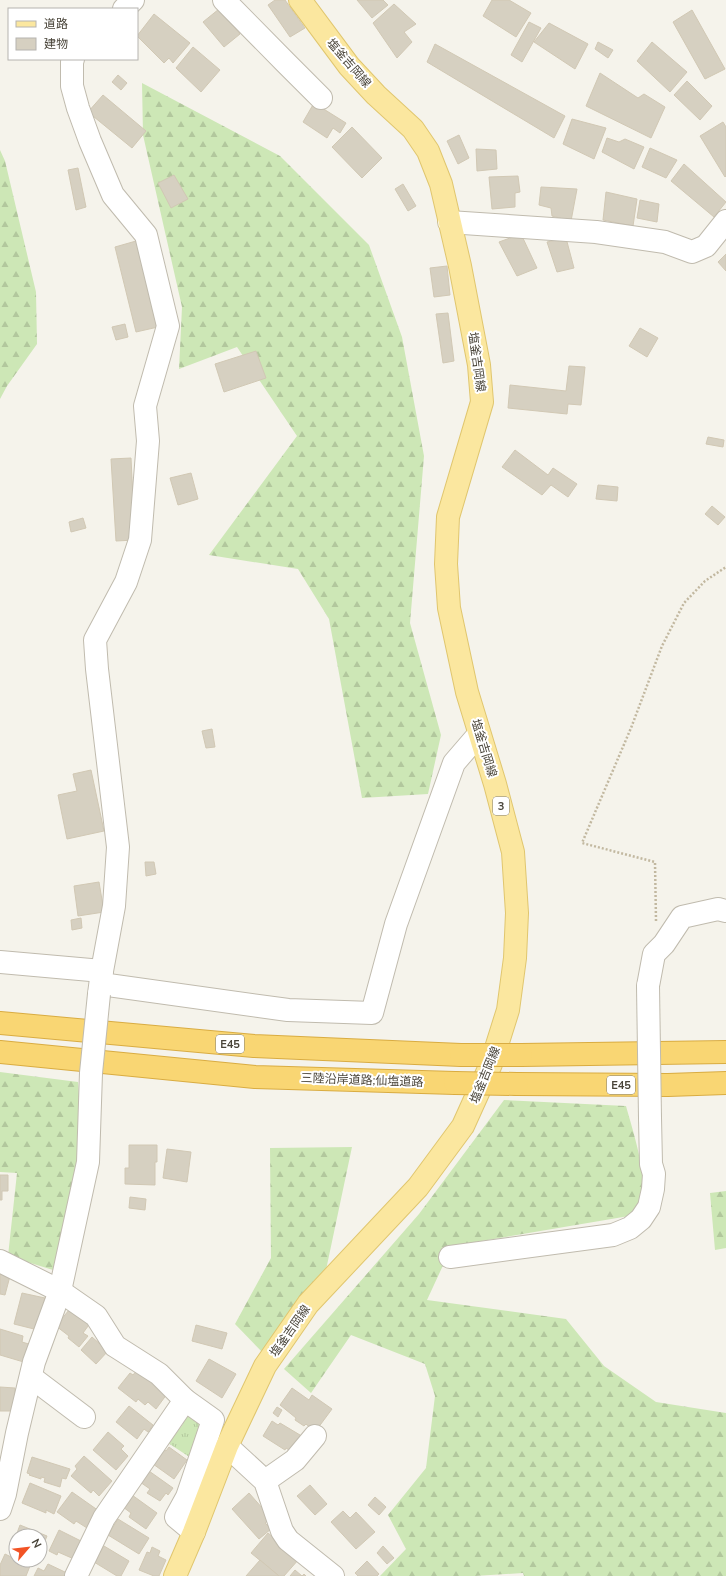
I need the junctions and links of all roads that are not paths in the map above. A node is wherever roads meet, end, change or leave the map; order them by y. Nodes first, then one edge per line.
1 (133, 0) edge
2 (224, 0) edge
3 (300, 0) edge
4 (125, 8) edge
5 (73, 60) edge
6 (322, 98) dead end
7 (726, 221) edge
8 (449, 222) junction
9 (479, 734) junction
10 (726, 911) edge
11 (0, 962) edge
12 (101, 983) junction
13 (0, 1023) edge
14 (0, 1052) edge
15 (726, 1052) edge
16 (726, 1083) edge
17 (450, 1257) dead end
18 (0, 1261) edge
19 (60, 1291) junction
20 (31, 1377) junction
21 (185, 1400) junction
22 (84, 1417) dead end
23 (9, 1432) edge
24 (315, 1436) dead end
25 (227, 1446) junction
26 (265, 1481) junction
27 (1, 1503) edge
28 (194, 1532) junction
29 (76, 1576) edge
30 (175, 1576) edge
31 (333, 1576) edge

1 - 4 street
2 - 6 street
3 - 8 main road, 塩釜吉岡線 / 3
5 - 12 street
7 - 8 street
8 - 9 main road, 塩釜吉岡線 / 3
9 - 12 street
9 - 25 main road, 塩釜吉岡線 / 3
10 - 17 street, bridge
11 - 12 street
12 - 19 street, bridge
13 - 15 highway, E45, bridge
14 - 16 highway, 三陸沿岸道路;仙塩道路 / E45, bridge
18 - 19 street
19 - 20 street
19 - 21 street
20 - 22 street
20 - 23 street
21 - 28 street
21 - 29 street
23 - 27 street
24 - 26 street
25 - 26 street
25 - 28 main road, 塩釜吉岡線 / 3
26 - 31 street
28 - 30 main road, 塩釜吉岡線 / 3

